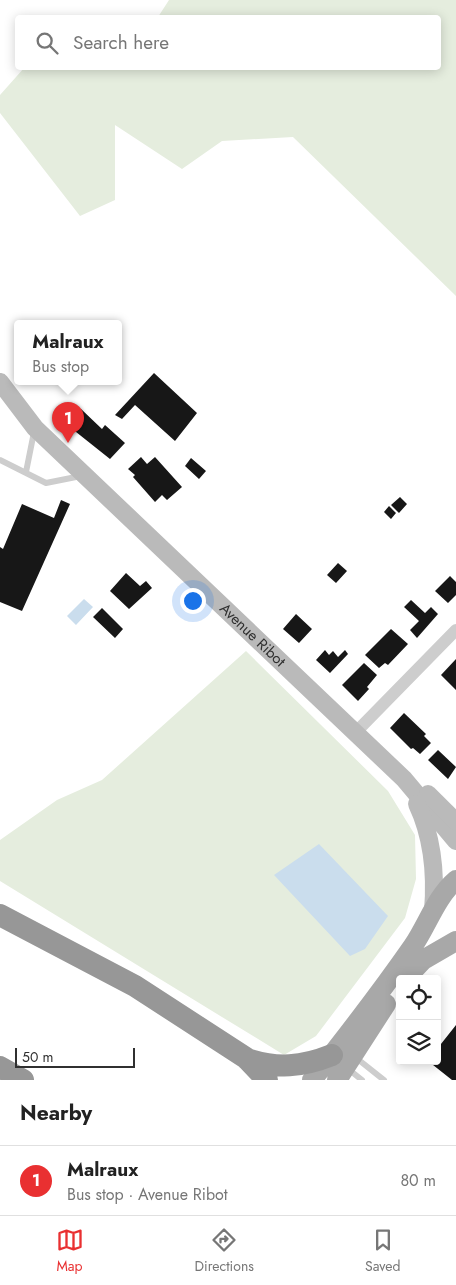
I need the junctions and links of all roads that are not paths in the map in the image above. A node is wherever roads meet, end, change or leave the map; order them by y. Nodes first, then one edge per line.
1 (0, 382) edge
2 (0, 400) edge
3 (34, 428) junction
4 (0, 460) edge
5 (26, 472) junction
6 (84, 476) junction
7 (456, 630) edge
8 (356, 732) junction
9 (404, 779) junction
10 (456, 822) edge
11 (456, 840) edge
12 (456, 880) edge
13 (433, 911) junction
14 (0, 914) edge
15 (456, 941) edge
16 (409, 975) edge
17 (396, 991) edge
18 (246, 1058) junction
19 (342, 1061) edge
20 (0, 1067) edge
21 (23, 1080) edge
22 (267, 1080) edge
23 (312, 1080) edge
24 (362, 1080) edge
25 (384, 1080) edge

1 - 3 street, Avenue Ribot
2 - 3 street, Avenue Ribot
3 - 5 lane
3 - 6 street, Avenue Ribot
4 - 5 lane
5 - 6 lane
6 - 8 street, Avenue Ribot
7 - 8 street
8 - 9 street, Avenue Ribot
9 - 10 street, Avenue Ribot
9 - 11 street, Avenue Ribot
9 - 13 street, Avenue Ribot
12 - 13 main road
13 - 19 main road
14 - 18 highway
15 - 16 main road
17 - 19 main road
18 - 19 highway
18 - 22 highway
19 - 23 main road
19 - 24 lane
19 - 25 lane
20 - 21 highway

